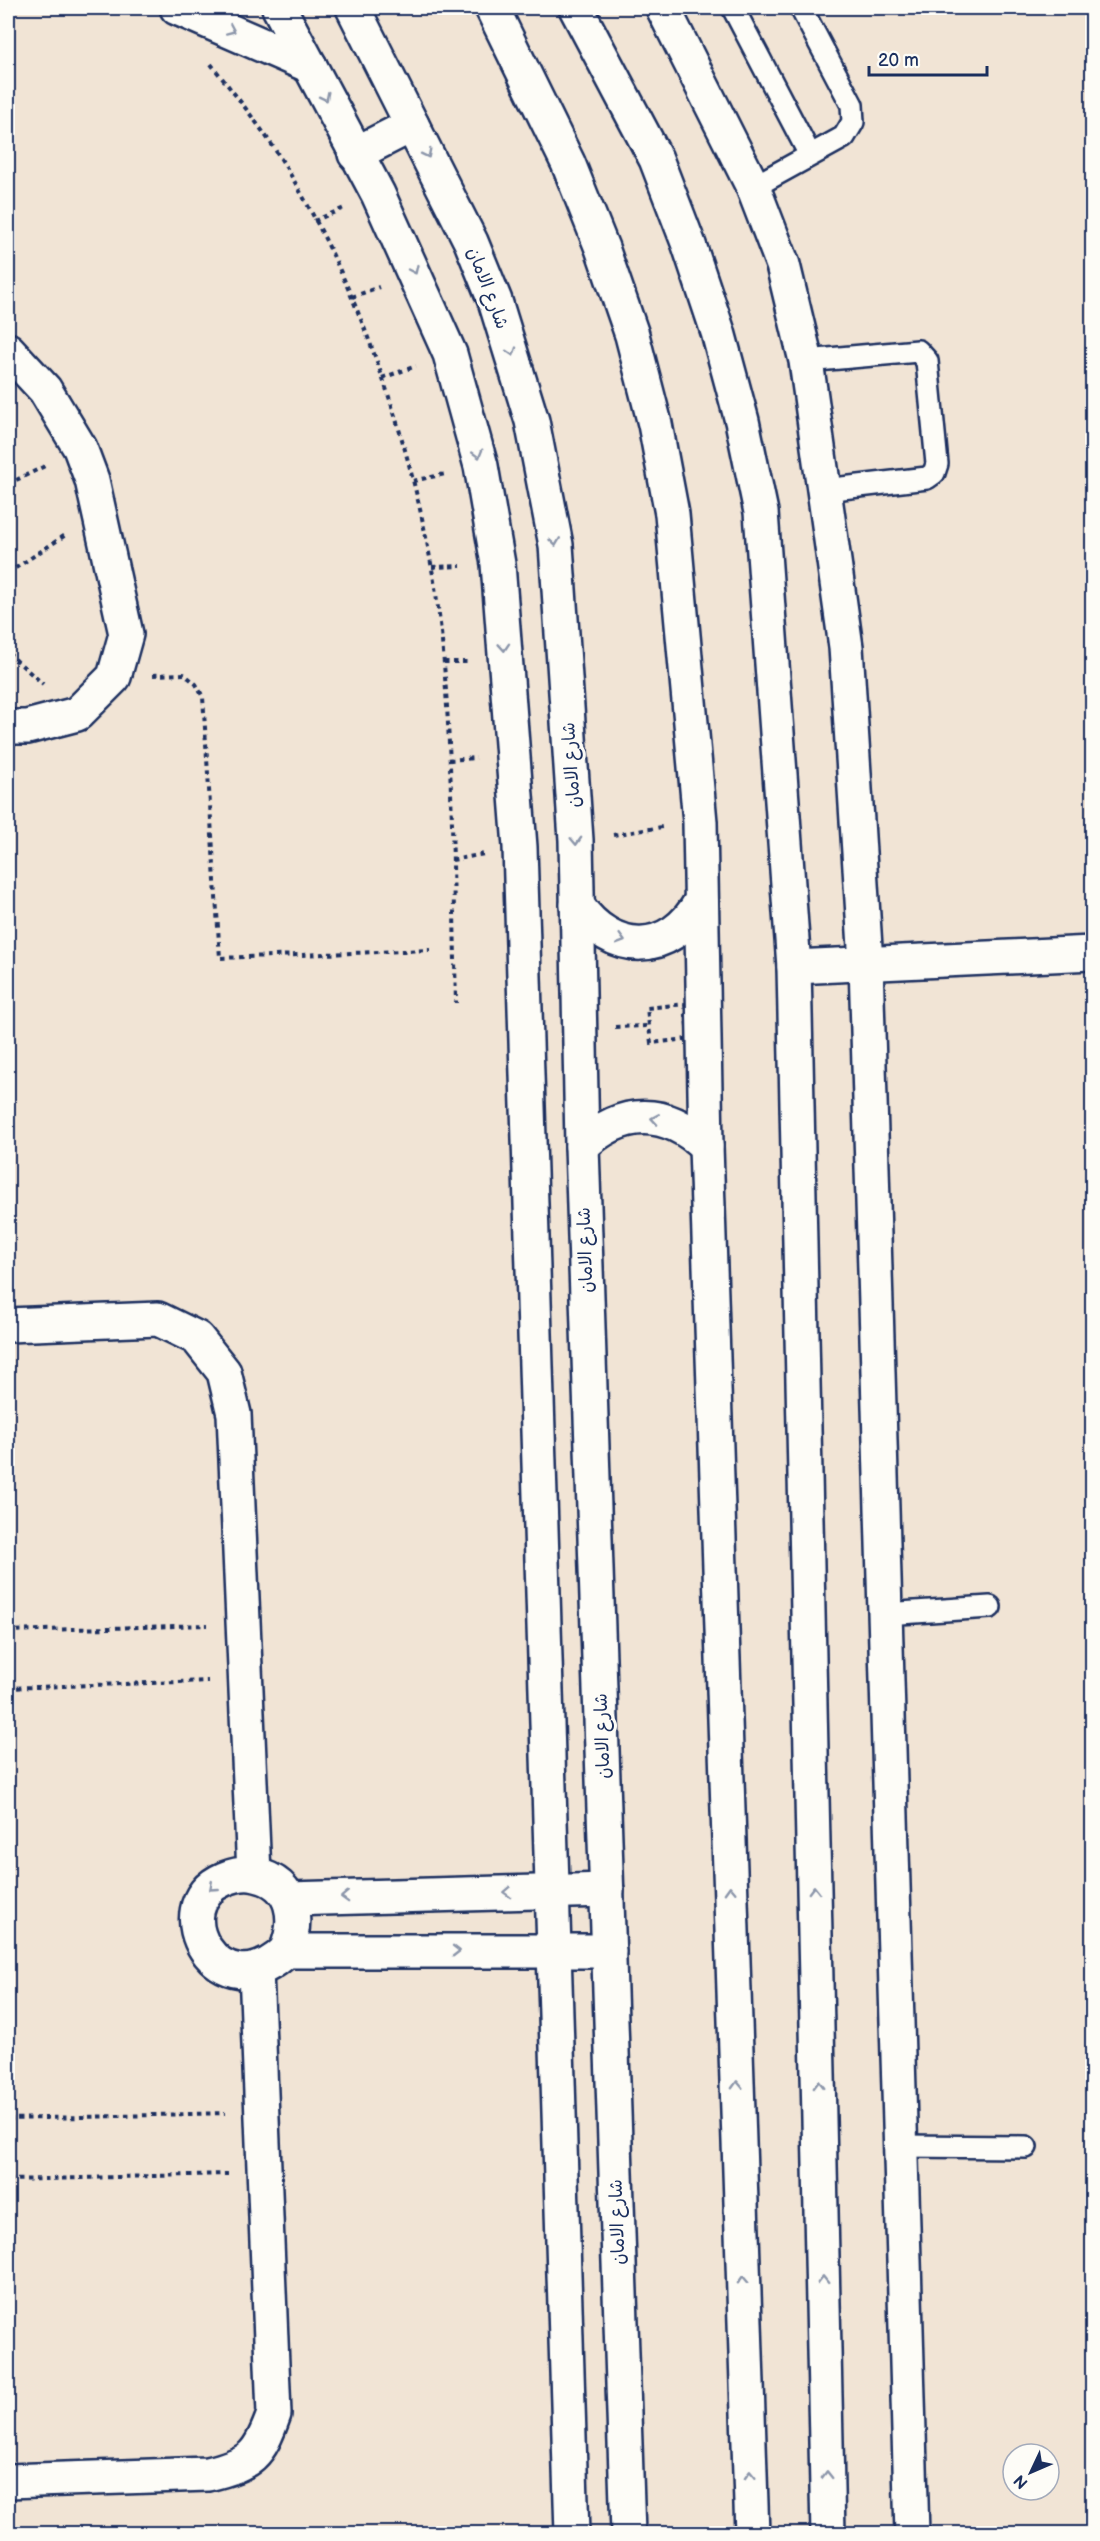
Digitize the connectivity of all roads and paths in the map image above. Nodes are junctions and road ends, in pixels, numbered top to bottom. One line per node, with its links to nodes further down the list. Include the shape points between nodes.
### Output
1 (177, 8): 10 (street, one-way to 10)
2 (279, 8): 10 (street)
3 (353, 8): 11 (street, شارع الامان)
4 (492, 8): 24 (street, via 568,163 602,248 632,335 655,424 672,514 700,822)
5 (576, 8): 29 (street, via 656,159 714,321 742,422 761,512)
6 (663, 8): 14 (street)
7 (733, 8): 13 (lane)
8 (801, 8): 13 (lane, via 852,105 853,122 844,136)
9 (208, 62): 30 (path, via 274,148 347,287 382,378 413,481 432,567 444,662)
10 (310, 66): 12 (street, one-way to 12)
11 (412, 125): 12 (street); 25 (street, شارع الامان, one-way to 25, via 471,242 495,302 526,401 545,483 556,545)
12 (355, 154): 42 (street, one-way to 42, via 378,194 450,354 481,466 498,564 520,847)
13 (810, 155): 14 (lane)
14 (753, 187): 16 (street, via 783,265)
15 (8, 350): 17 (street, via 45,390)
16 (806, 361): 19 (street); 19 (lane, via 918,351 927,361 937,464 934,473 927,478)
17 (80, 448): 18 (path); 20 (street)
18 (8, 484)
19 (825, 490): 28 (street, via 846,647)
20 (100, 513): 21 (path); 22 (street, via 126,634)
21 (8, 573)
22 (114, 677): 23 (street, via 77,714 27,727); 26 (path, via 184,674 203,697 220,958)
23 (8, 727)
24 (701, 901): 25 (street, one-way to 24, via 602,933 638,944 655,942 683,927); 32 (street)
25 (577, 905): 31 (street, شارع الامان)
26 (430, 950)
27 (1092, 953): 28 (street)
28 (866, 963): 29 (street); 35 (street)
29 (794, 967): 58 (street, one-way to 29)
30 (456, 1003)
31 (582, 1146): 32 (street, one-way to 31, via 679,1125 646,1117 610,1124); 41 (street, شارع الامان)
32 (706, 1146): 57 (street, one-way to 32)
33 (8, 1324): 36 (street, via 158,1319 197,1338 224,1372 234,1414)
34 (990, 1607): 35 (lane)
35 (885, 1614): 50 (street)
36 (243, 1624): 37 (path); 38 (street)
37 (8, 1631)
38 (246, 1680): 39 (path); 40 (street)
39 (8, 1688)
40 (254, 1874): 43 (street, via 268,1879); 47 (street, one-way to 47, via 235,1874 217,1882 204,1896 197,1914 197,1933 205,1951 219,1964 237,1971)
41 (607, 1890): 42 (street); 46 (street, شارع الامان)
42 (554, 1891): 43 (street, one-way to 43); 44 (street)
43 (289, 1899): 45 (street, via 294,1916 293,1934)
44 (556, 1950): 45 (street, one-way to 44); 46 (street); 55 (street)
45 (286, 1951): 47 (street, via 273,1964)
46 (609, 1951): 56 (street, شارع الامان)
47 (256, 1971): 48 (street)
48 (262, 2112): 49 (path); 52 (street)
49 (8, 2120)
50 (900, 2146): 51 (lane); 59 (street)
51 (1026, 2146)
52 (264, 2173): 53 (path); 54 (street, via 274,2414 263,2445 240,2466 208,2474)
53 (8, 2180)
54 (8, 2481)
55 (572, 2534)
56 (627, 2534)
57 (752, 2534)
58 (828, 2534)
59 (912, 2534)

